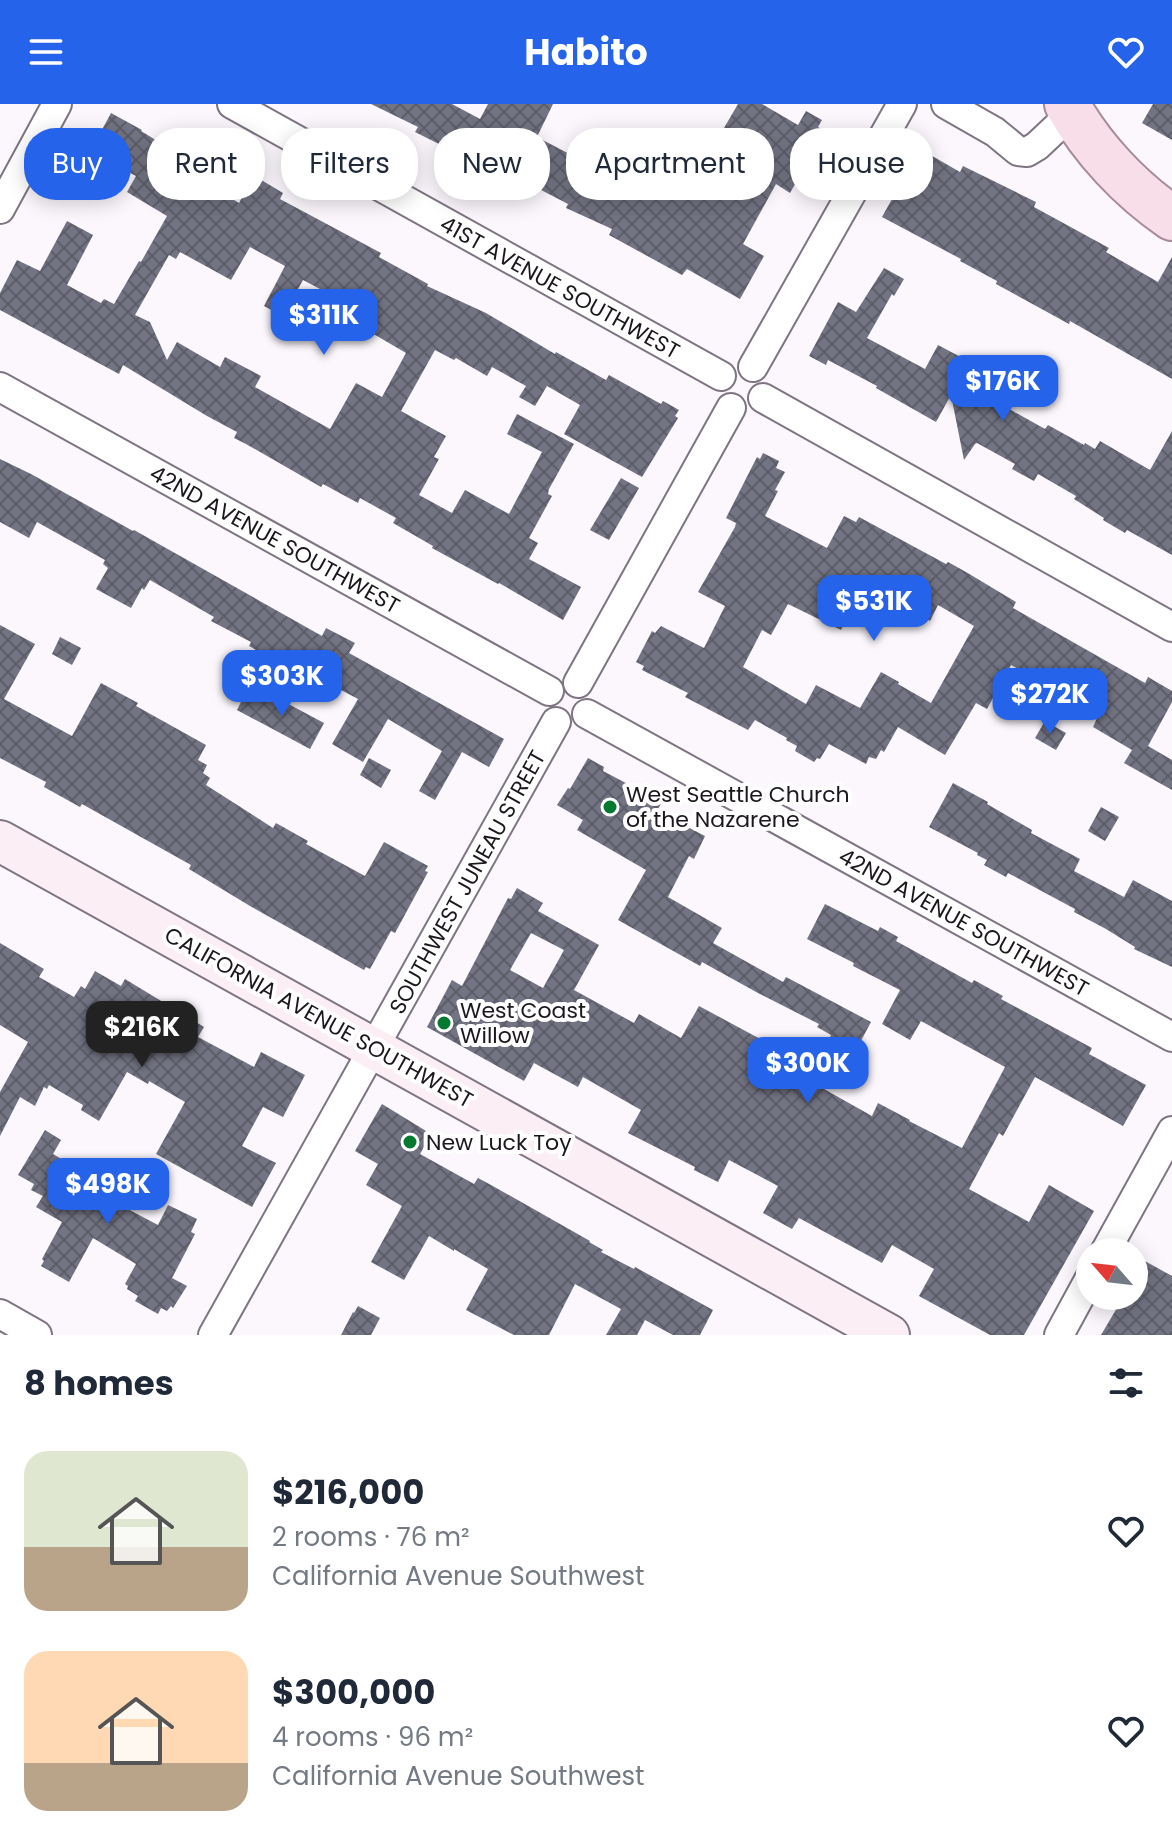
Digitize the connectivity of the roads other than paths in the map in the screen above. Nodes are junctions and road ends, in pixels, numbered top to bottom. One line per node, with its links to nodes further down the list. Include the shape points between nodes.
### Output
1 (57, 104): 6 (street)
2 (232, 104): 9 (street, 41ST AVENUE SOUTHWEST)
3 (902, 104): 8 (street)
4 (946, 104): 5 (street, via 1027,152)
5 (1070, 108): 7 (main road, via 1100,152)
6 (0, 209)
7 (1172, 218)
8 (753, 367): 9 (street, via 737,364); 11 (street, via 763,379)
9 (721, 376): 12 (street, via 720,395)
10 (0, 387): 15 (street, 42ND AVENUE SOUTHWEST)
11 (763, 398): 12 (street, via 750,409); 13 (street)
12 (731, 408): 14 (street)
13 (1172, 627)
14 (578, 683): 15 (street, via 559,682); 16 (street, via 590,697)
15 (549, 691): 17 (street, via 546,708)
16 (587, 714): 17 (street, via 573,725); 19 (street, 42ND AVENUE SOUTHWEST)
17 (556, 722): 20 (street, SOUTHWEST JUNEAU STREET)
18 (0, 841): 20 (main road, CALIFORNIA AVENUE SOUTHWEST)
19 (1172, 1037)
20 (374, 1048): 26 (street, SOUTHWEST JUNEAU STREET); 27 (main road, CALIFORNIA AVENUE SOUTHWEST)
21 (1172, 1131): 22 (street)
22 (1113, 1238)
23 (1076, 1304): 28 (street)
24 (0, 1314): 25 (street)
25 (37, 1335)
26 (213, 1335)
27 (889, 1335)
28 (1059, 1335)

